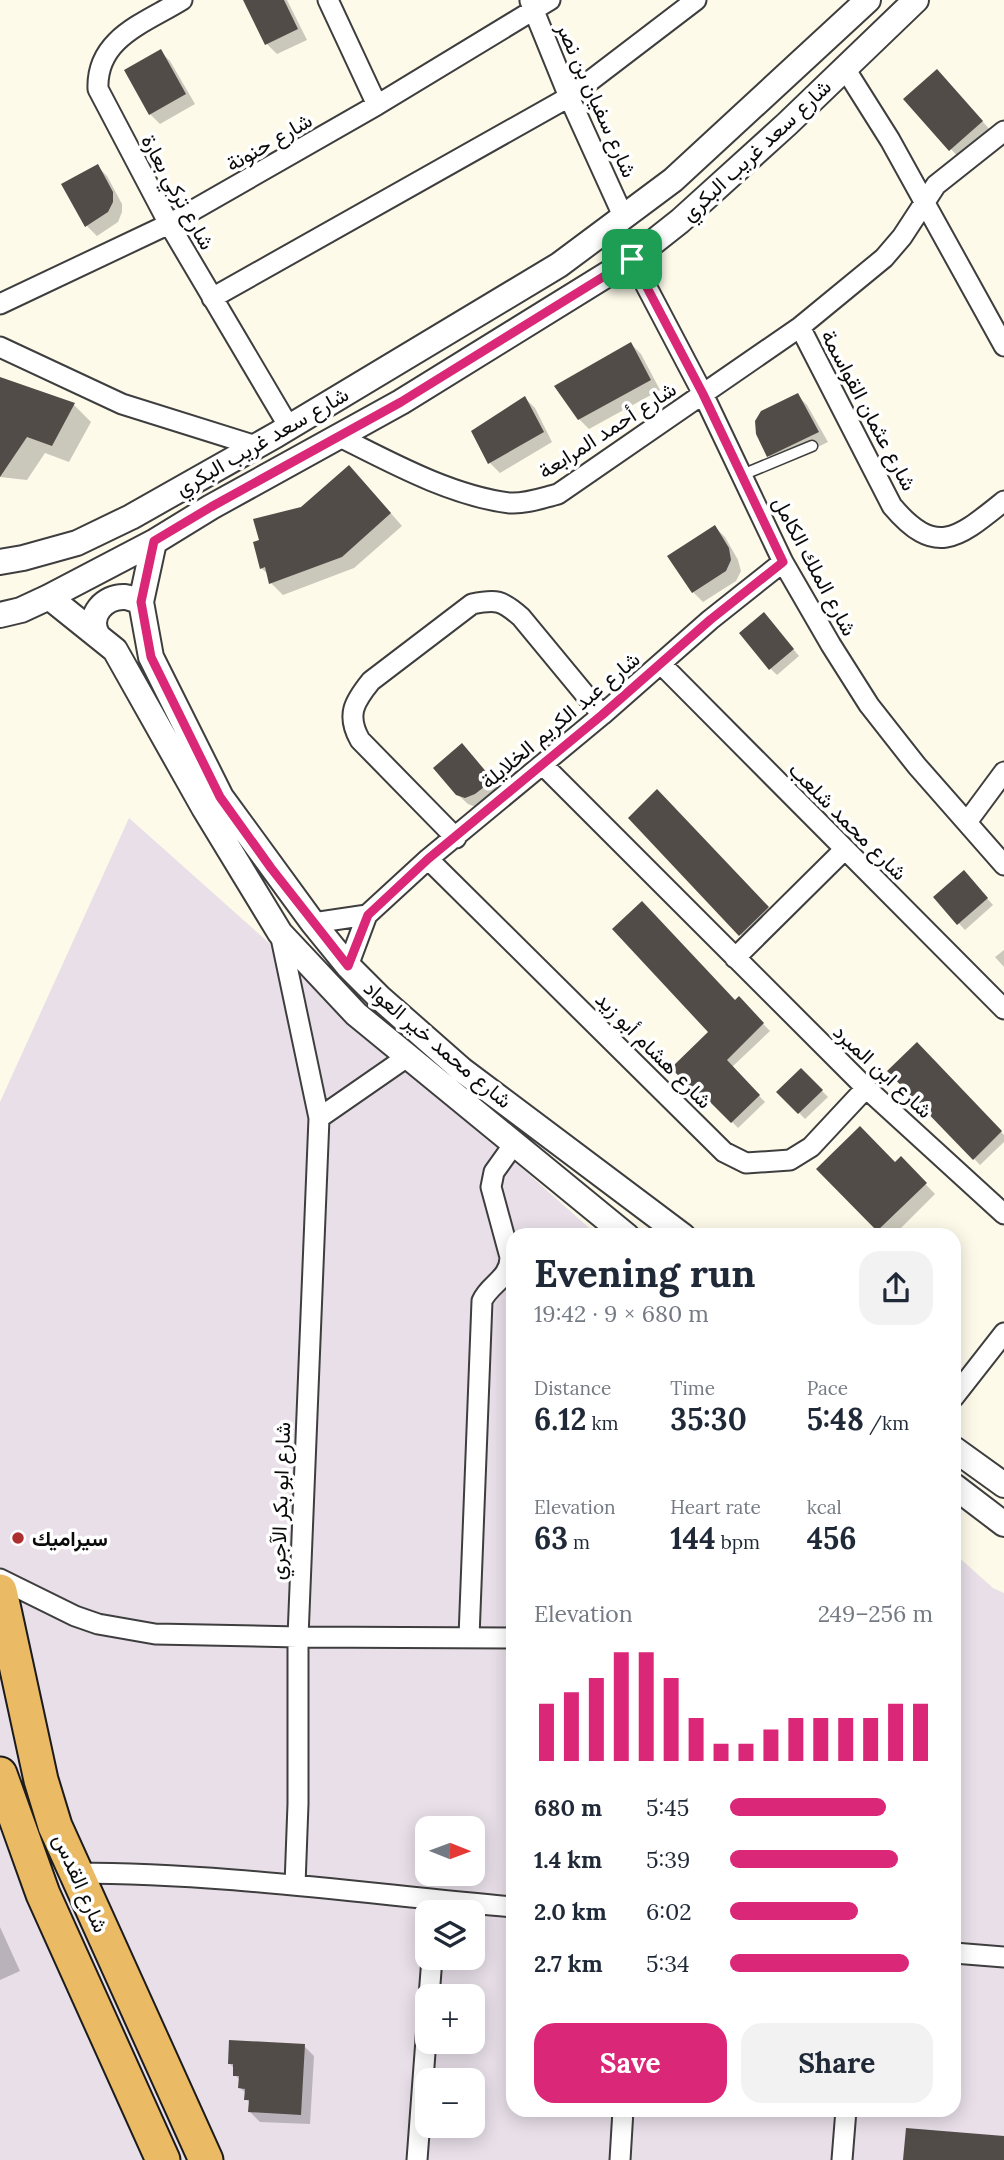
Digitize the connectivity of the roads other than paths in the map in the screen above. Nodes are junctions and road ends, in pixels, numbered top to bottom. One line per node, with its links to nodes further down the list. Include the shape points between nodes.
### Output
1 (182, 0): 14 (street, شارع تركي بعارة, via 113,43 100,64 97,81 101,98)
2 (328, 0): 10 (street)
3 (550, 0): 7 (street, شارع حنونة)
4 (696, 0): 9 (street)
5 (868, 0): 13 (street, شارع سعد غريب البكري, via 692,162)
6 (916, 0): 8 (street, شارع سعد غريب البكري)
7 (532, 6): 9 (street, شارع سفيان بن نصر); 10 (street, شارع حنونة)
8 (844, 67): 12 (street); 15 (street, شارع سعد غريب البكري, via 680,221)
9 (569, 97): 13 (street, شارع سفيان بن نصر); 16 (street)
10 (377, 105): 14 (street, شارع حنونة)
11 (1004, 131): 12 (street, شارع أحمد المرابعة, via 936,185)
12 (924, 201): 18 (street, شارع أحمد المرابعة, via 884,258); 19 (street)
13 (624, 218): 22 (street, شارع سعد غريب البكري, via 507,298)
14 (169, 224): 16 (street, شارع تركي بعارة); 17 (street, شارع حنونة)
15 (632, 259): 21 (street, شارع الملك الكامل); 23 (street, شارع سعد غريب البكري)
16 (212, 298): 22 (street, شارع تركي بعارة)
17 (0, 304)
18 (800, 327): 21 (street, شارع أحمد المرابعة); 27 (street, شارع عثمان القواسمة, via 892,506 906,522 934,538 945,538 959,534)
19 (1004, 346)
20 (0, 347): 24 (street, via 122,404)
21 (703, 394): 23 (street, شارع أحمد المرابعة, via 558,494 534,501 512,503 471,494); 26 (street, شارع الملك الكامل)
22 (289, 427): 24 (street, شارع سعد غريب البكري)
23 (338, 436): 28 (street, شارع سعد غريب البكري)
24 (256, 446): 29 (street, شارع سعد غريب البكري, via 77,543)
25 (812, 446): 26 (lane)
26 (742, 475): 30 (street, شارع الملك الكامل)
27 (1004, 501)
28 (154, 541): 31 (street, شارع سعد غريب البكري); 32 (street, شارع محمد خير العواد)
29 (0, 562)
30 (783, 562): 35 (street, شارع عبد الكريم الخلايلة); 39 (street, شارع الملك الكامل, via 869,705)
31 (48, 597): 33 (street, شارع سعد غريب البكري); 34 (street, شارع محمد خير العواد)
32 (141, 602): 34 (street, via 125,597 105,603 93,620); 45 (street, شارع محمد خير العواد, via 151,657 220,797)
33 (0, 615)
34 (97, 634): 46 (street, شارع محمد خير العواد, via 115,650)
35 (661, 664): 36 (street, شارع عبد الكريم الخلايلة); 41 (street, شارع محمد شلعب)
36 (602, 715): 37 (street, شارع عبد الكريم الخلايلة); 40 (street, via 521,617 506,603 491,600 472,604 371,681 352,715 356,733)
37 (543, 765): 40 (street, شارع عبد الكريم الخلايلة); 47 (street, شارع ابن المبرد)
38 (1004, 772): 39 (street)
39 (967, 822): 43 (street, شارع الملك الكامل)
40 (456, 838): 42 (street, شارع عبد الكريم الخلايلة)
41 (844, 850): 47 (street); 49 (street, شارع محمد شلعب)
42 (428, 859): 44 (street, شارع عبد الكريم الخلايلة); 51 (street, شارع هشام أبو زيد, via 724,1152 746,1163 790,1160 811,1147)
43 (1004, 865)
44 (368, 915): 45 (street); 48 (street, شارع عبد الكريم الخلايلة)
45 (313, 923): 48 (street, شارع محمد خير العواد)
46 (280, 933): 50 (street, شارع محمد خير العواد, via 356,1013); 52 (street, شارع ابو بكر الآجري)
47 (734, 958): 51 (street, شارع ابن المبرد)
48 (348, 966): 56 (street, شارع محمد خير العواد, via 462,1070)
49 (1004, 1009)
50 (407, 1058): 52 (street); 53 (street, شارع محمد خير العواد)
51 (866, 1088): 54 (street, شارع ابن المبرد)
52 (318, 1118): 67 (street, شارع ابو بكر الآجري)
53 (514, 1144): 55 (street, شارع محمد خير العواد); 57 (street, via 494,1172 491,1187)
54 (1004, 1214)
55 (616, 1228)
56 (672, 1228)
57 (506, 1242)
58 (506, 1272): 68 (street, via 482,1301)
59 (1004, 1333): 60 (street)
60 (961, 1388)
61 (961, 1454): 62 (street)
62 (1004, 1485)
63 (961, 1491): 64 (street)
64 (1004, 1524)
65 (0, 1579): 67 (street, via 98,1624 155,1634)
66 (0, 1591): 71 (highway, شارع القدس, via 41,1780)
67 (298, 1637): 68 (street); 72 (street, شارع ابو بكر الآجري)
68 (470, 1637): 69 (street)
69 (506, 1638)
70 (0, 1774): 81 (highway, شارع القدس, via 43,1894)
71 (75, 1873): 72 (street, via 142,1873); 82 (highway, شارع القدس)
72 (295, 1885): 73 (street)
73 (415, 1903)
74 (485, 1907): 75 (street)
75 (506, 1907)
76 (961, 1954): 77 (street)
77 (1004, 1957)
78 (425, 2054): 83 (street)
79 (623, 2117): 84 (street)
80 (845, 2117): 85 (street)
81 (163, 2160)
82 (206, 2160)
83 (417, 2160)
84 (620, 2160)
85 (842, 2160)

